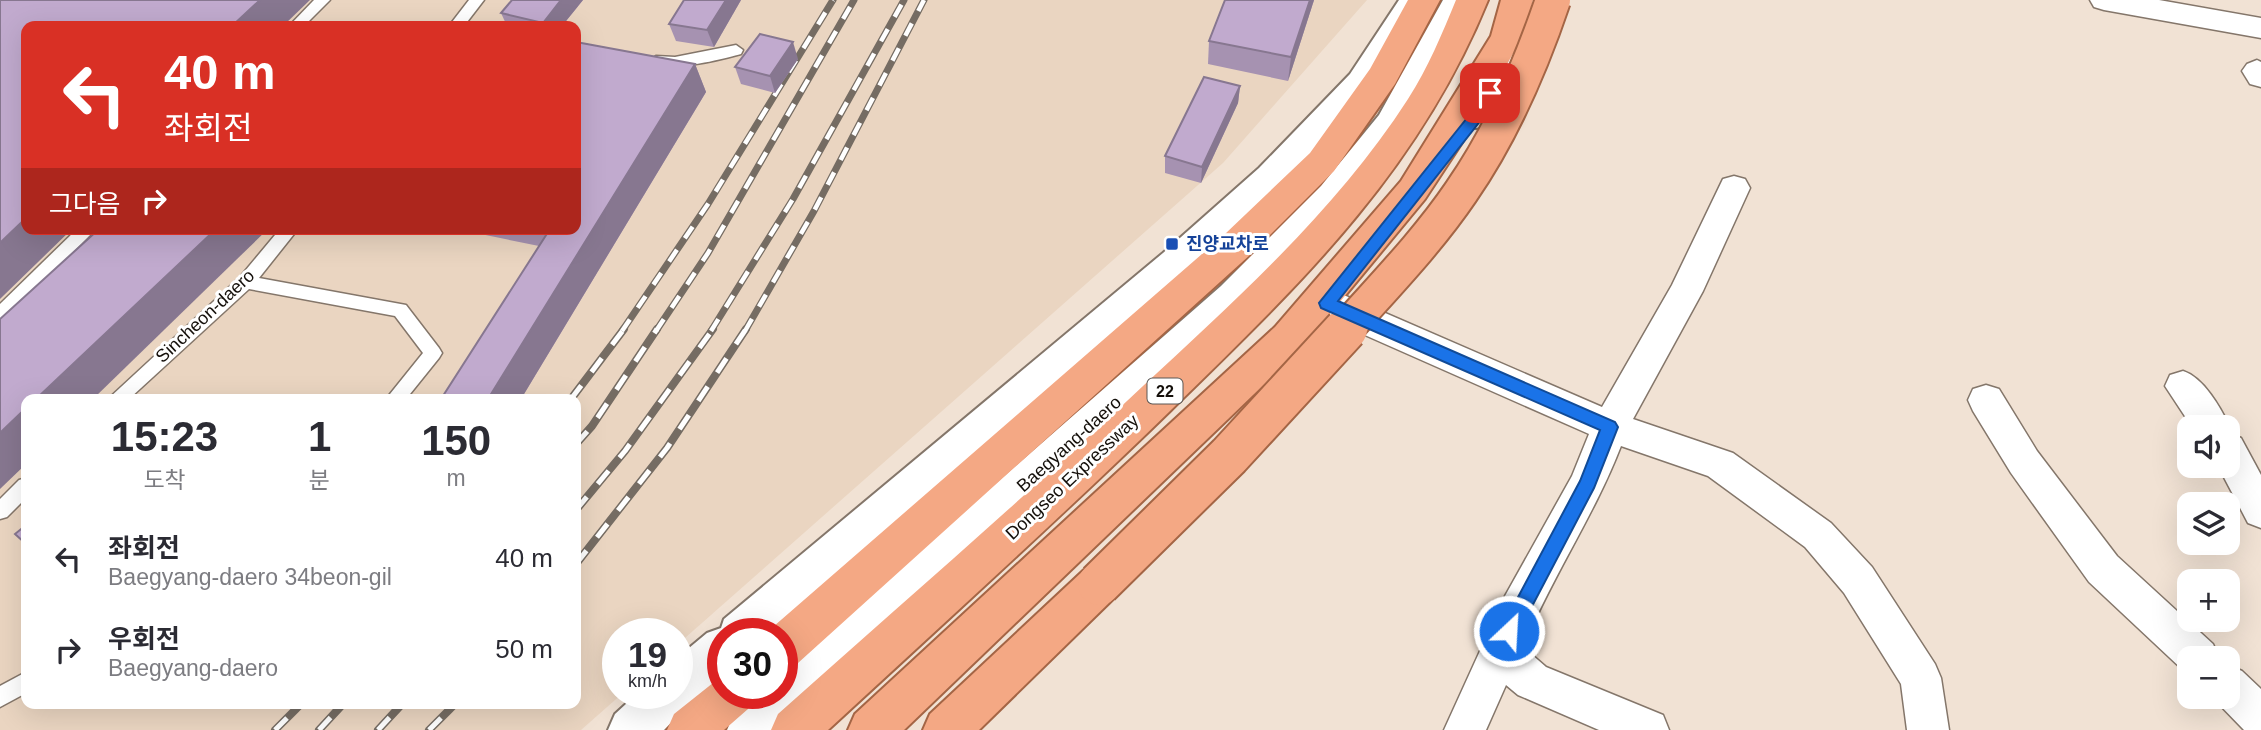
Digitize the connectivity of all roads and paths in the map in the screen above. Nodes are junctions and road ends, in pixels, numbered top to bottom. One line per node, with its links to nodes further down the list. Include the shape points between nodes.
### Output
1 (323, 0): 12 (lane)
2 (477, 0): 13 (lane)
3 (1415, 0): 33 (main road, via 1362,82 1271,177)
4 (1424, 0): 34 (highway, via 1383,76 1322,162 1238,244)
5 (1459, 0): 48 (main road, Baegyang-daero, via 1391,124 1333,196 1234,297)
6 (1472, 0): 49 (highway, Dongseo Expressway / 22, via 1426,95 1377,172 1242,316 1124,431)
7 (1517, 0): 50 (highway, 22, via 1507,36 1420,179 1288,338)
8 (1539, 0): 21 (main road, via 1480,111)
9 (1553, 0): 52 (highway, bridge, via 1517,90 1481,159 1444,215 1238,448)
10 (2104, 0): 11 (street)
11 (2193, 8): 14 (street)
12 (301, 21)
13 (460, 21)
14 (2261, 28)
15 (736, 50): 16 (lane, via 675,62)
16 (639, 60)
17 (1734, 188): 28 (street, via 1686,291)
18 (82, 235): 22 (lane)
19 (285, 235): 20 (lane, Sincheon-daero)
20 (246, 282): 24 (lane, Sincheon-daero); 25 (lane, via 400,310 433,352)
21 (1327, 303): 28 (street); 51 (main road, via 1145,476)
22 (0, 315)
23 (2183, 386): 27 (street)
24 (123, 394)
25 (399, 394)
26 (1986, 400): 35 (street, via 2103,569)
27 (2204, 415)
28 (1610, 427): 36 (street, via 1588,483 1519,609); 45 (street, via 1720,464 1818,535 1858,580 1921,678)
29 (2242, 458): 32 (street)
30 (21, 491): 31 (lane)
31 (0, 511)
32 (2261, 511)
33 (759, 618)
34 (798, 634)
35 (2186, 646)
36 (1500, 654): 53 (street); 54 (street, via 1532,681)
37 (707, 662): 38 (main road)
38 (693, 673)
39 (21, 685): 41 (lane)
40 (2240, 696): 44 (street)
41 (0, 697)
42 (654, 709): 46 (main road)
43 (714, 709): 47 (highway)
44 (2261, 715)
45 (1936, 725)
46 (631, 730)
47 (690, 730)
48 (750, 730)
49 (794, 730)
50 (871, 730)
51 (902, 730)
52 (946, 730)
53 (1465, 730)
54 (1648, 730)

